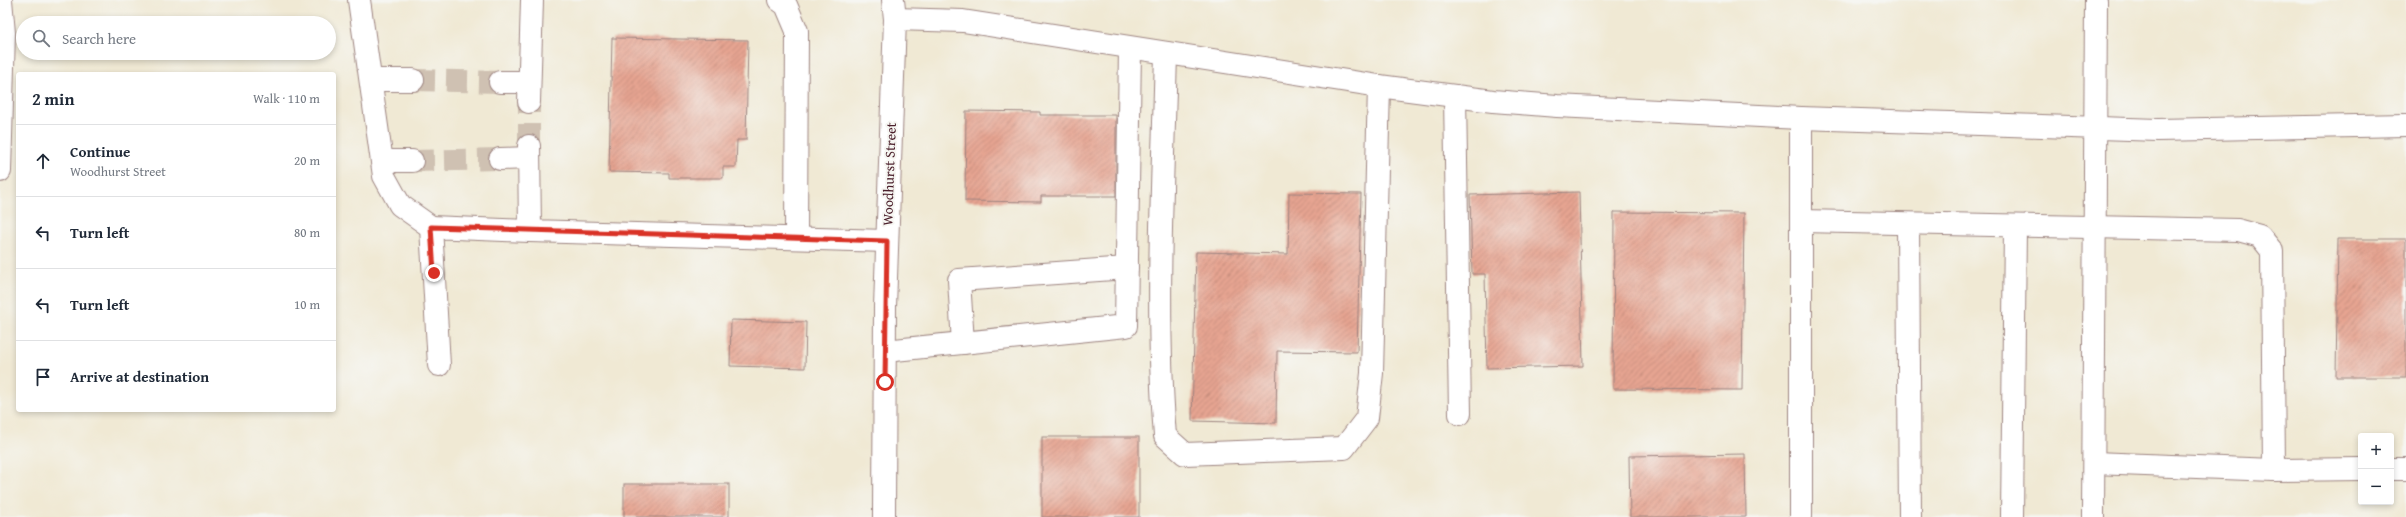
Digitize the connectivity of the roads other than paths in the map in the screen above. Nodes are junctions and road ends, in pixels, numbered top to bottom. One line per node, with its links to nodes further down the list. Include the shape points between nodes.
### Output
1 (0, 0): 20 (street, via 4,33)
2 (359, 0): 9 (street)
3 (532, 0): 11 (street, via 529,92)
4 (779, 0): 27 (street, via 786,5 797,31)
5 (2096, 0): 16 (street)
6 (894, 10): 7 (street); 28 (street, Woodhurst Street)
7 (1130, 48): 8 (street); 29 (street)
8 (1166, 53): 12 (street); 12 (street, via 1160,314 1163,407 1166,436 1185,454 1344,448 1366,418 1372,373)
9 (370, 80): 10 (street); 19 (street)
10 (413, 80)
11 (500, 82)
12 (1378, 86): 13 (street)
13 (1455, 96): 14 (street, via 1557,106); 33 (street)
14 (1802, 118): 16 (street); 21 (street)
15 (2406, 125): 16 (street, via 2158,130)
16 (2097, 128): 25 (street)
17 (500, 159): 26 (street, via 529,152)
18 (412, 161): 19 (street)
19 (382, 162): 24 (street, via 384,176 400,205)
20 (0, 171)
21 (1801, 221): 22 (street); 40 (street)
22 (1908, 224): 23 (street); 41 (street)
23 (2015, 226): 25 (street); 42 (street)
24 (431, 227): 26 (street); 32 (street)
25 (2096, 228): 34 (street); 38 (street, via 2238,230 2260,236 2272,251)
26 (530, 231): 27 (street)
27 (796, 238): 28 (street)
28 (887, 241): 31 (street, Woodhurst Street)
29 (1127, 268): 30 (street, via 1126,326); 30 (street, via 959,280)
30 (963, 343): 31 (street)
31 (885, 351): 39 (street, Woodhurst Street)
32 (439, 365)
33 (1460, 414)
34 (2094, 463): 38 (street); 43 (street)
35 (2358, 469): 38 (street)
36 (2394, 469): 37 (street)
37 (2406, 469)
38 (2274, 470)
39 (884, 517)
40 (1801, 517)
41 (1910, 517)
42 (2012, 517)
43 (2093, 517)

